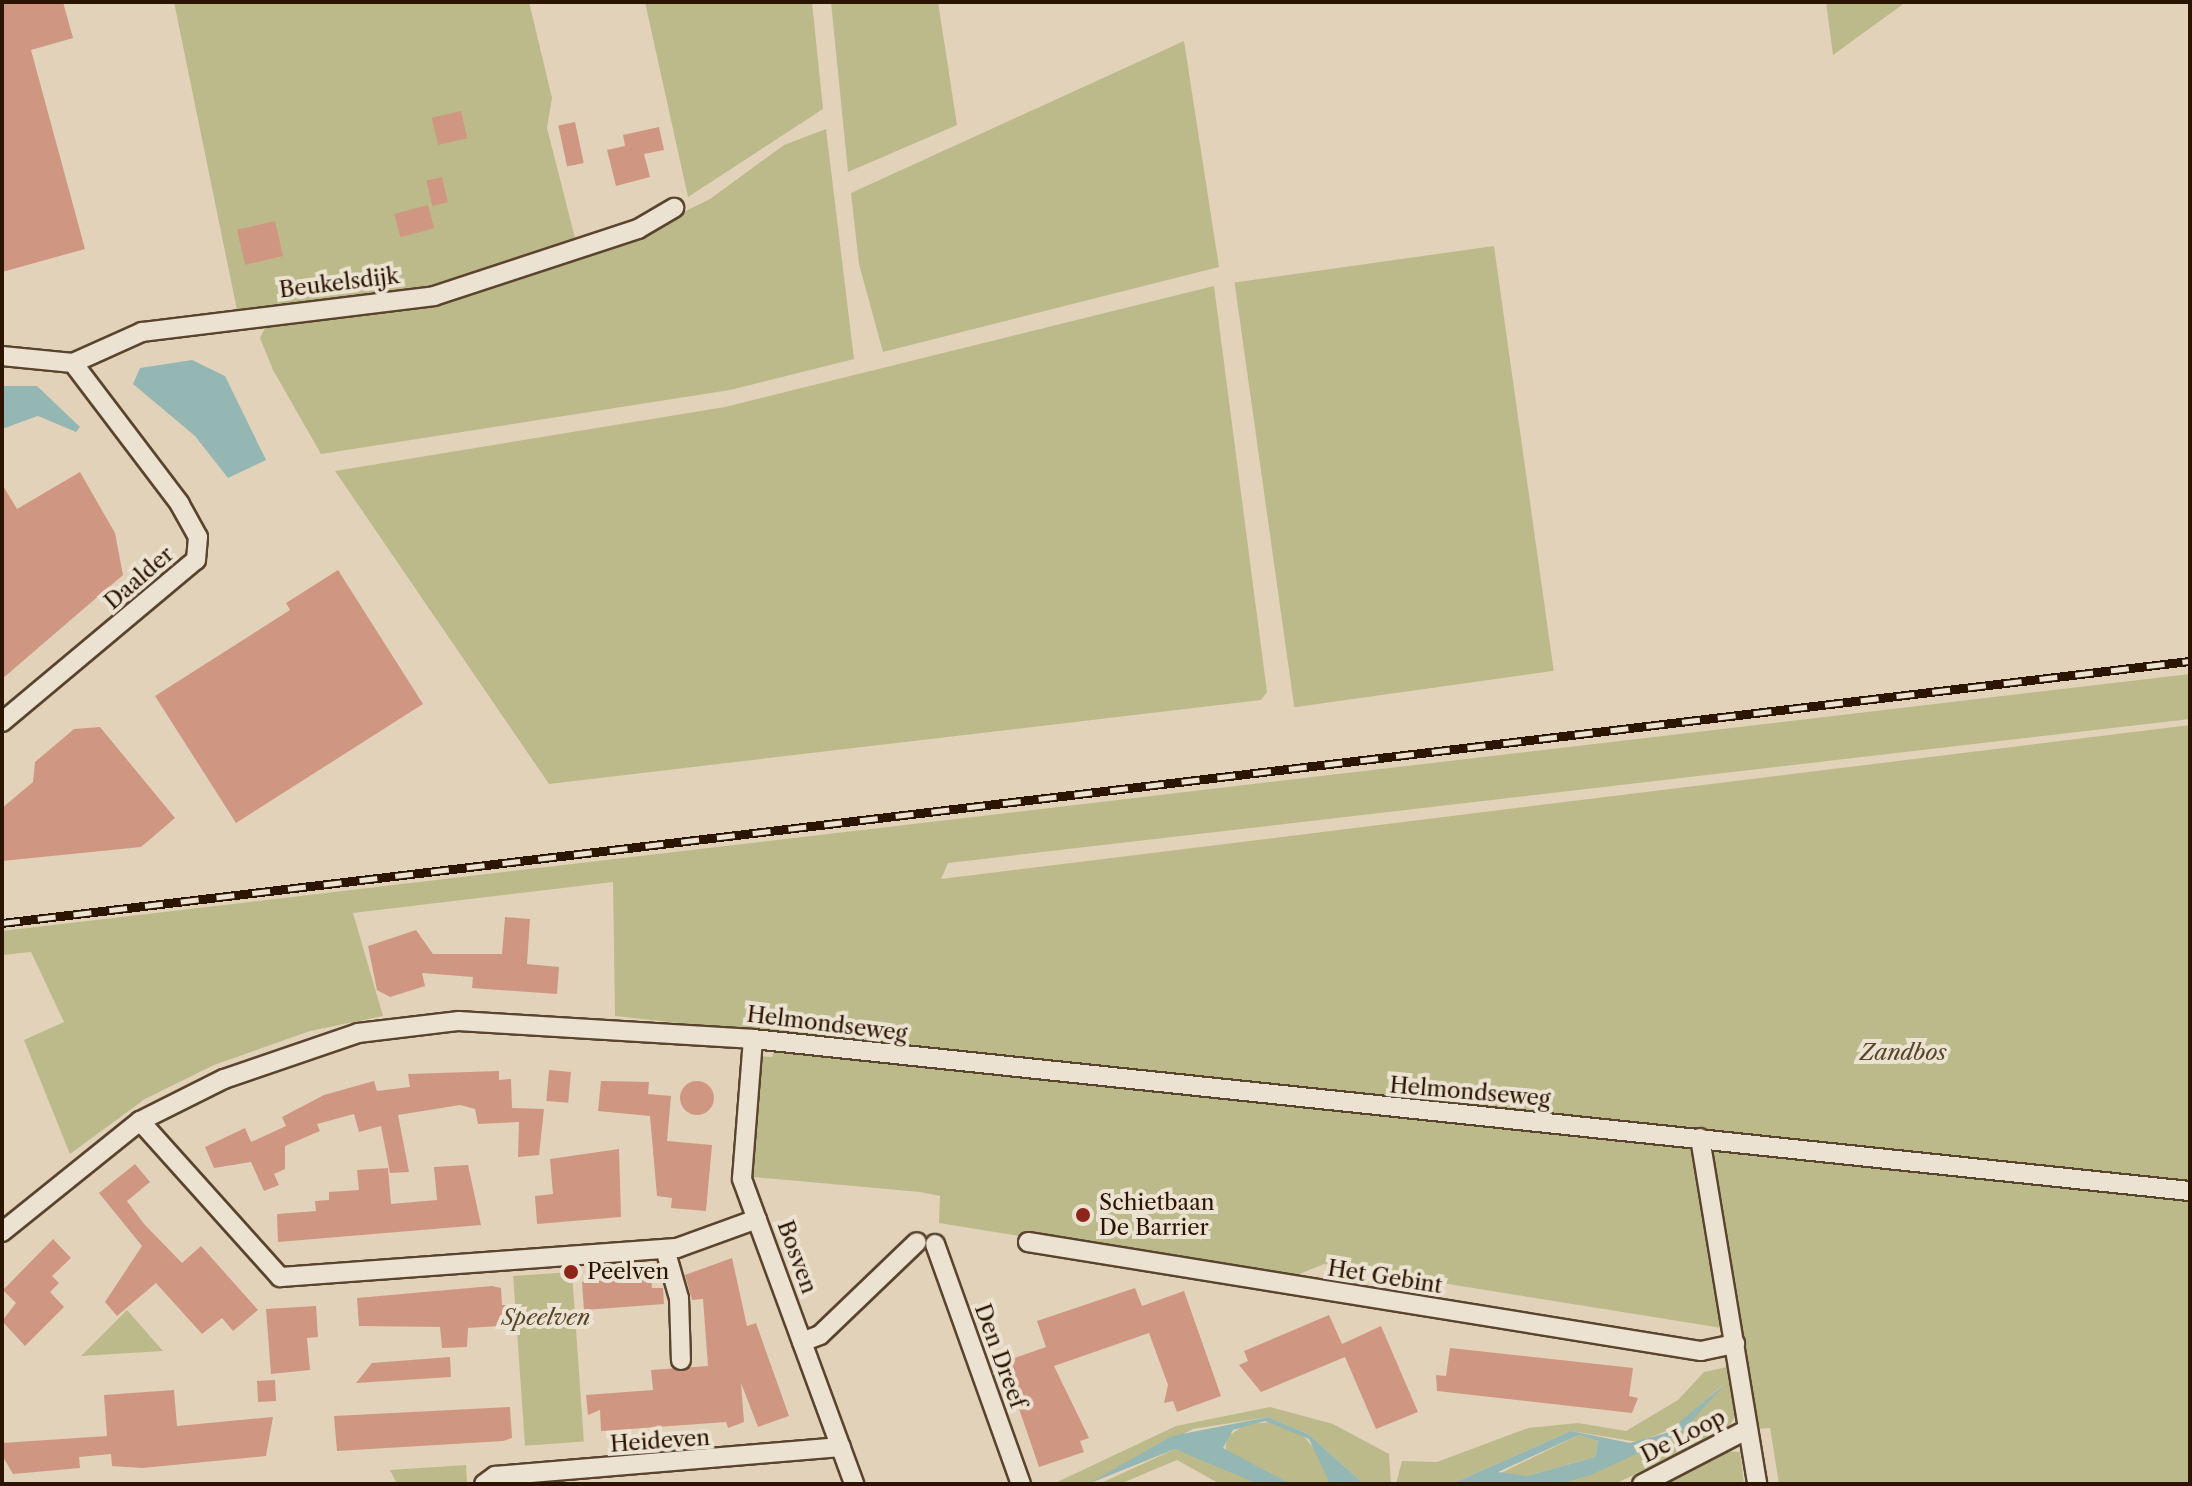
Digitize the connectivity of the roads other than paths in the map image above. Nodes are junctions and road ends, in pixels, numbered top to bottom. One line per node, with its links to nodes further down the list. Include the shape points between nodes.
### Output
1 (674, 208): 3 (street, Beukelsdijk, via 638,229 434,296 142,332)
2 (2, 356): 3 (street, Beukelsdijk)
3 (73, 363): 4 (street, Daalder, via 180,504 198,537 196,560)
4 (2, 722)
5 (753, 1039): 6 (street, Helmondseweg, via 459,1021 358,1033 224,1079); 7 (street, Helmondseweg); 9 (street, Bosven, via 742,1179)
6 (140, 1121): 10 (street, Helmondseweg); 12 (street, via 280,1277)
7 (1700, 1138): 8 (street, Helmondseweg); 14 (street)
8 (2190, 1191)
9 (757, 1219): 12 (street); 13 (street, Bosven)
10 (2, 1232)
11 (1028, 1242): 14 (street, Het Gebint, via 1701,1351)
12 (665, 1249): 15 (street, via 679,1298)
13 (802, 1342): 17 (street, Bosven); 20 (street, Den Dreef, via 820,1335 926,1243)
14 (1735, 1344): 16 (street)
15 (681, 1360)
16 (1746, 1430): 21 (street, De Loop); 22 (street)
17 (841, 1447): 18 (street, Heideven, via 495,1476); 19 (street, Bosven)
18 (484, 1484)
19 (854, 1484)
20 (1021, 1484)
21 (1642, 1484)
22 (1757, 1484)

